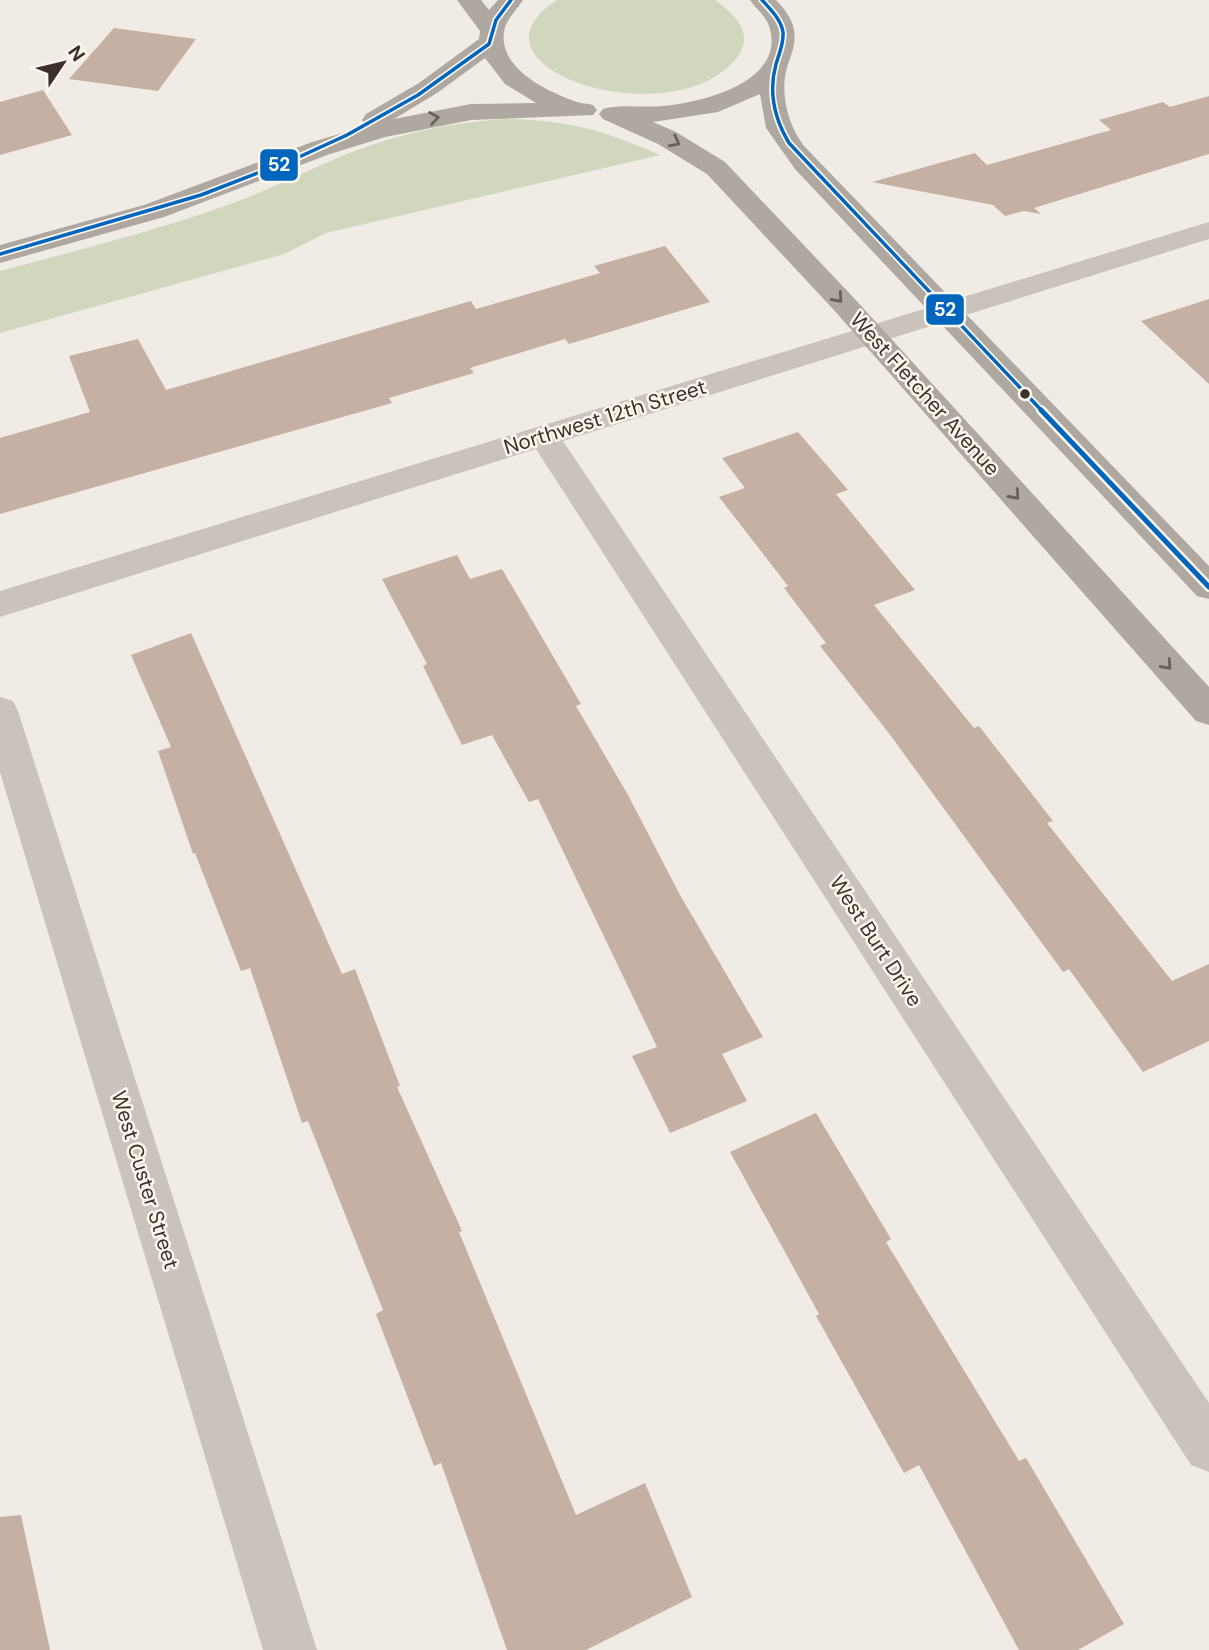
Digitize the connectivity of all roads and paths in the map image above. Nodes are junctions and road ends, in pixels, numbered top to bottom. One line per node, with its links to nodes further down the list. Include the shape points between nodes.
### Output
1 (469, 0): 4 (main road)
2 (511, 0): 4 (main road)
3 (762, 0): 5 (main road, via 779,19 783,35)
4 (490, 36): 6 (main road, via 508,74 556,102); 8 (main road, via 393,110)
5 (775, 67): 7 (main road, via 758,84 710,106 676,113); 11 (main road, via 772,100 775,119 786,139)
6 (584, 110): 7 (main road); 8 (main road, one-way to 6, via 380,130 471,112)
7 (612, 114): 12 (main road, West Fletcher Avenue, one-way to 12, via 667,138 716,168)
8 (321, 148): 10 (main road, via 154,211)
9 (1209, 230): 11 (street, Northwest 12th Street)
10 (0, 254)
11 (946, 311): 12 (street, Northwest 12th Street); 14 (main road)
12 (872, 335): 13 (street, Northwest 12th Street); 17 (main road, West Fletcher Avenue, one-way to 17)
13 (543, 436): 15 (street, Northwest 12th Street); 18 (street, West Burt Drive)
14 (1209, 587)
15 (0, 604)
16 (0, 711): 19 (street, West Custer Street)
17 (1209, 711)
18 (1209, 1447)
19 (290, 1650)

